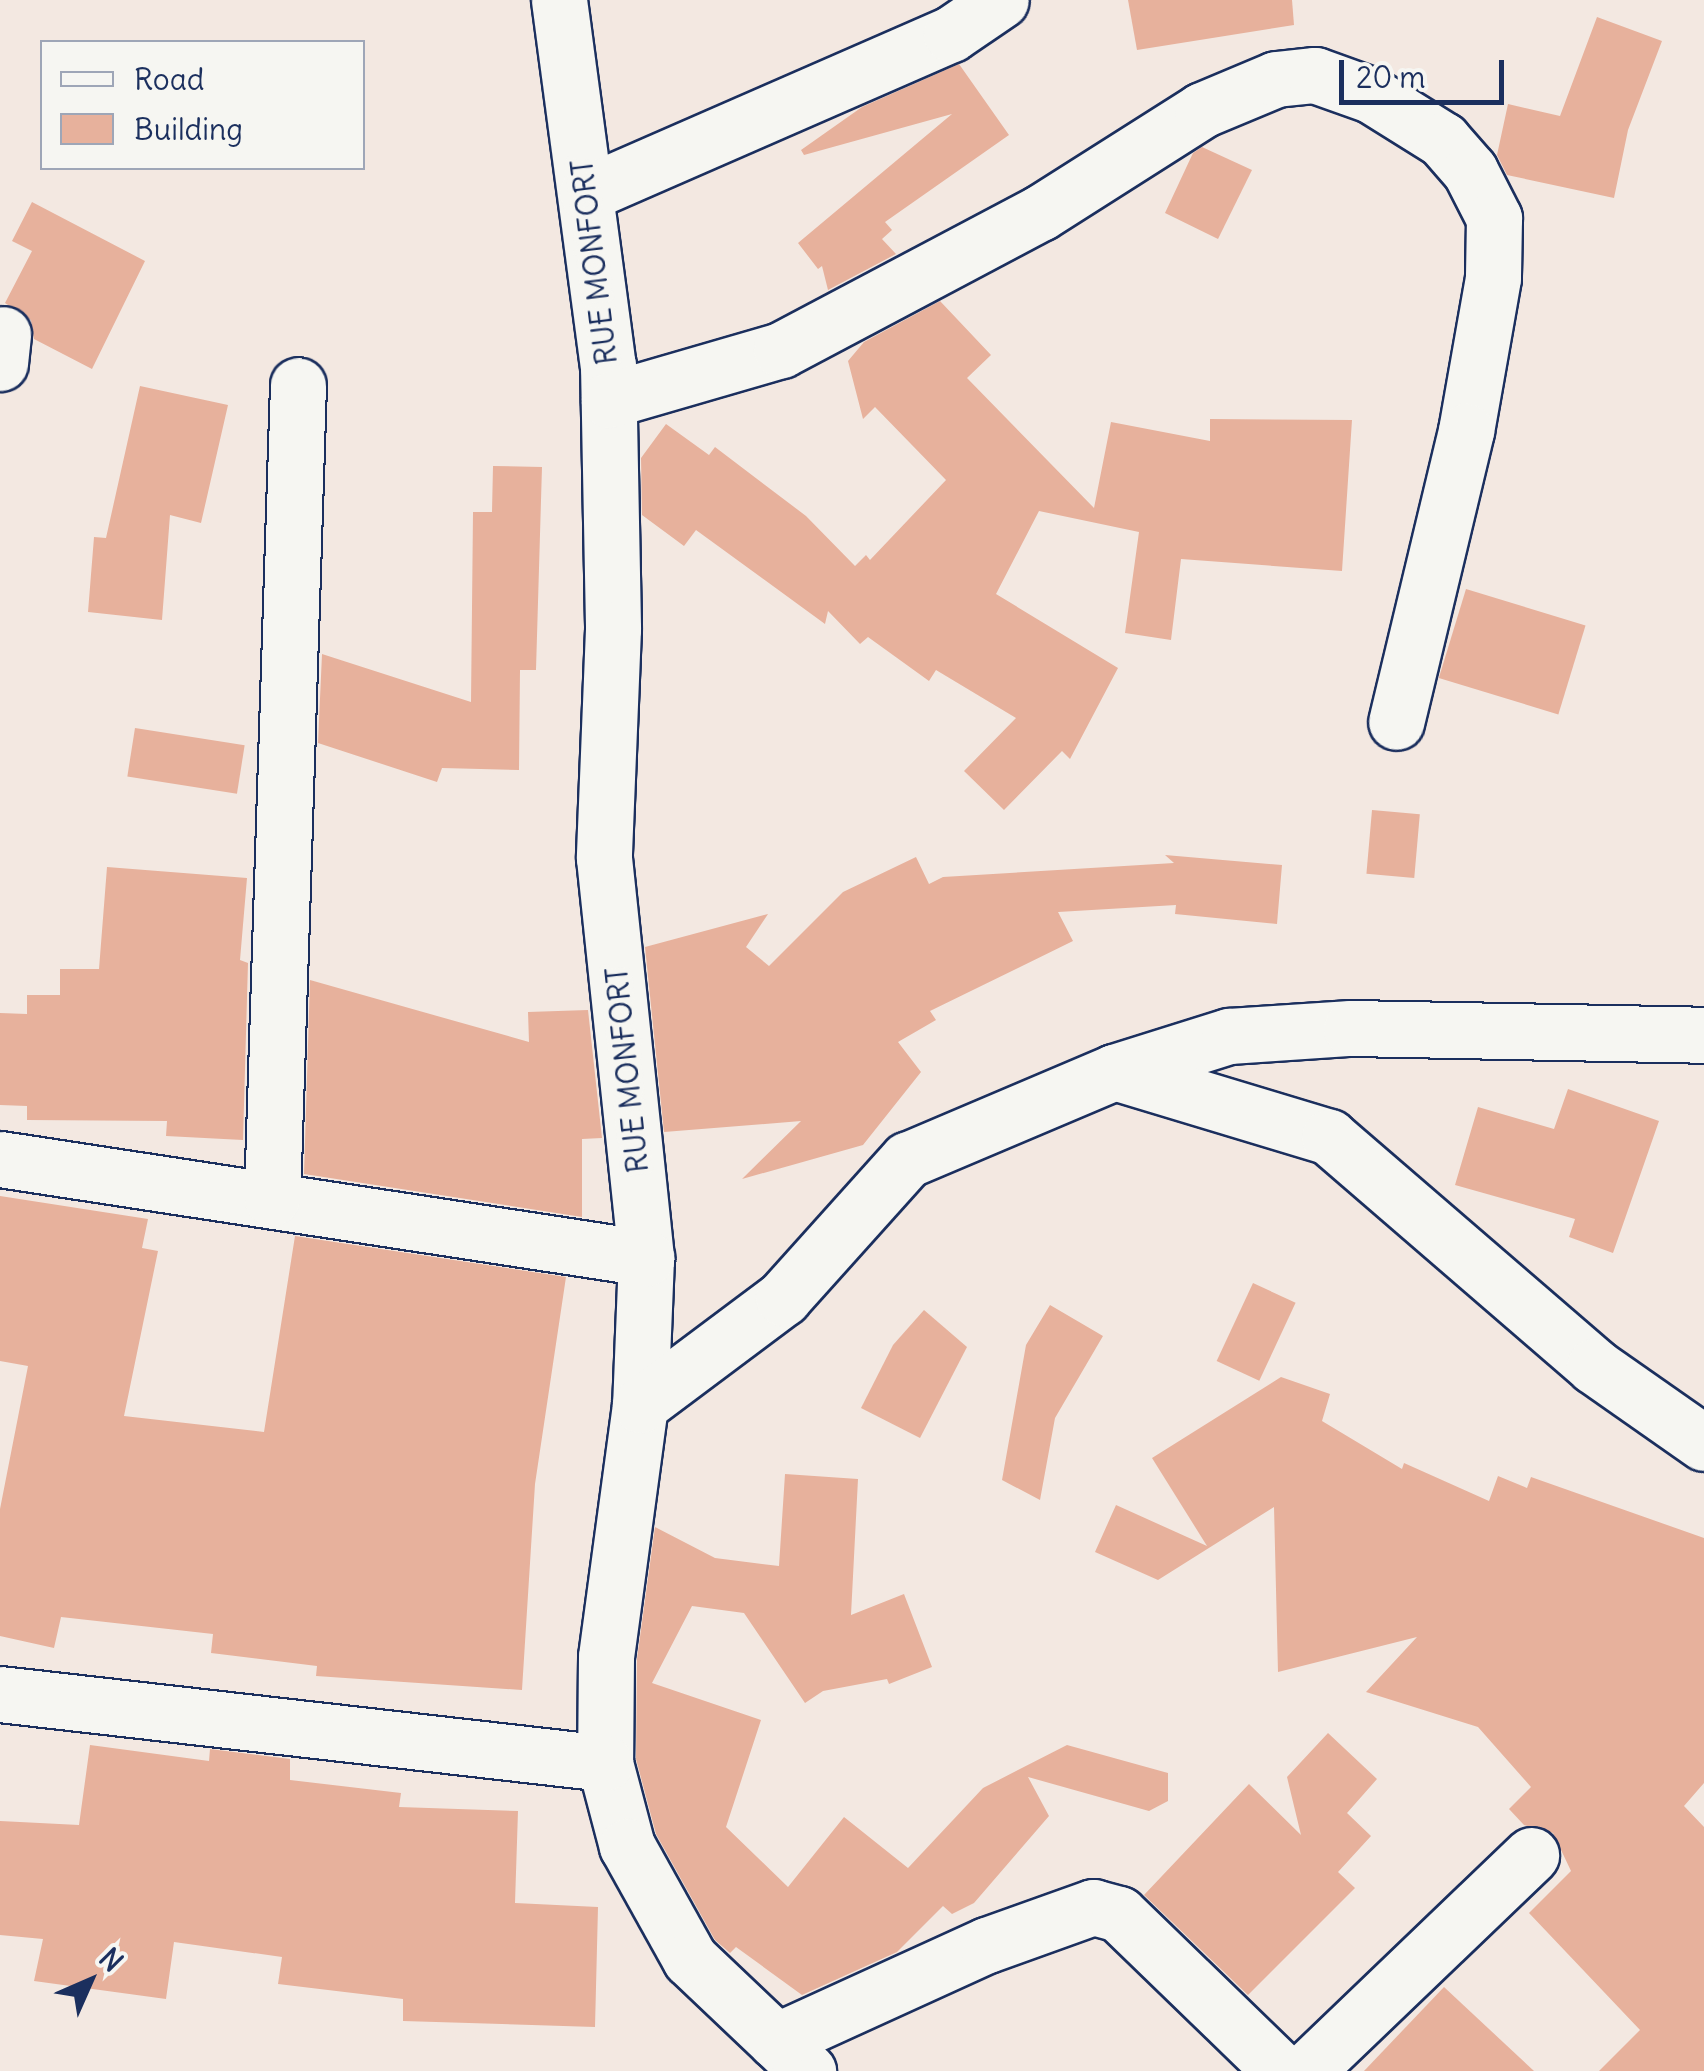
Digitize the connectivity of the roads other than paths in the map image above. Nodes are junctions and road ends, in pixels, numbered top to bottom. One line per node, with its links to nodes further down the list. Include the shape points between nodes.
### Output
1 (559, 0): 3 (street, RUE MONFORT)
2 (1002, 0): 3 (street, via 950,34)
3 (587, 193): 5 (street, RUE MONFORT)
4 (298, 384): 10 (street)
5 (609, 400): 6 (street, via 780,350 1040,213 1202,110 1276,79 1316,75 1370,95 1443,140 1470,171 1494,218 1493,278 1466,431); 11 (street, RUE MONFORT, via 614,629 604,858)
6 (1396, 722)
7 (1704, 1036): 8 (street, via 1352,1028 1228,1036)
8 (1114, 1072): 12 (street, via 907,1160 783,1298); 13 (street, via 1330,1137 1594,1366)
9 (0, 1159): 10 (street)
10 (272, 1198): 11 (street)
11 (646, 1258): 12 (street, RUE MONFORT)
12 (640, 1405): 15 (street, RUE MONFORT, via 606,1658)
13 (1704, 1444)
14 (0, 1694): 15 (street)
15 (605, 1763): 17 (street, RUE MONFORT, via 627,1846 690,1958)
16 (1531, 1855): 19 (street)
17 (792, 2056): 18 (street, via 987,1944 1093,1908 1119,1914)
18 (1281, 2071)
19 (1306, 2071)

